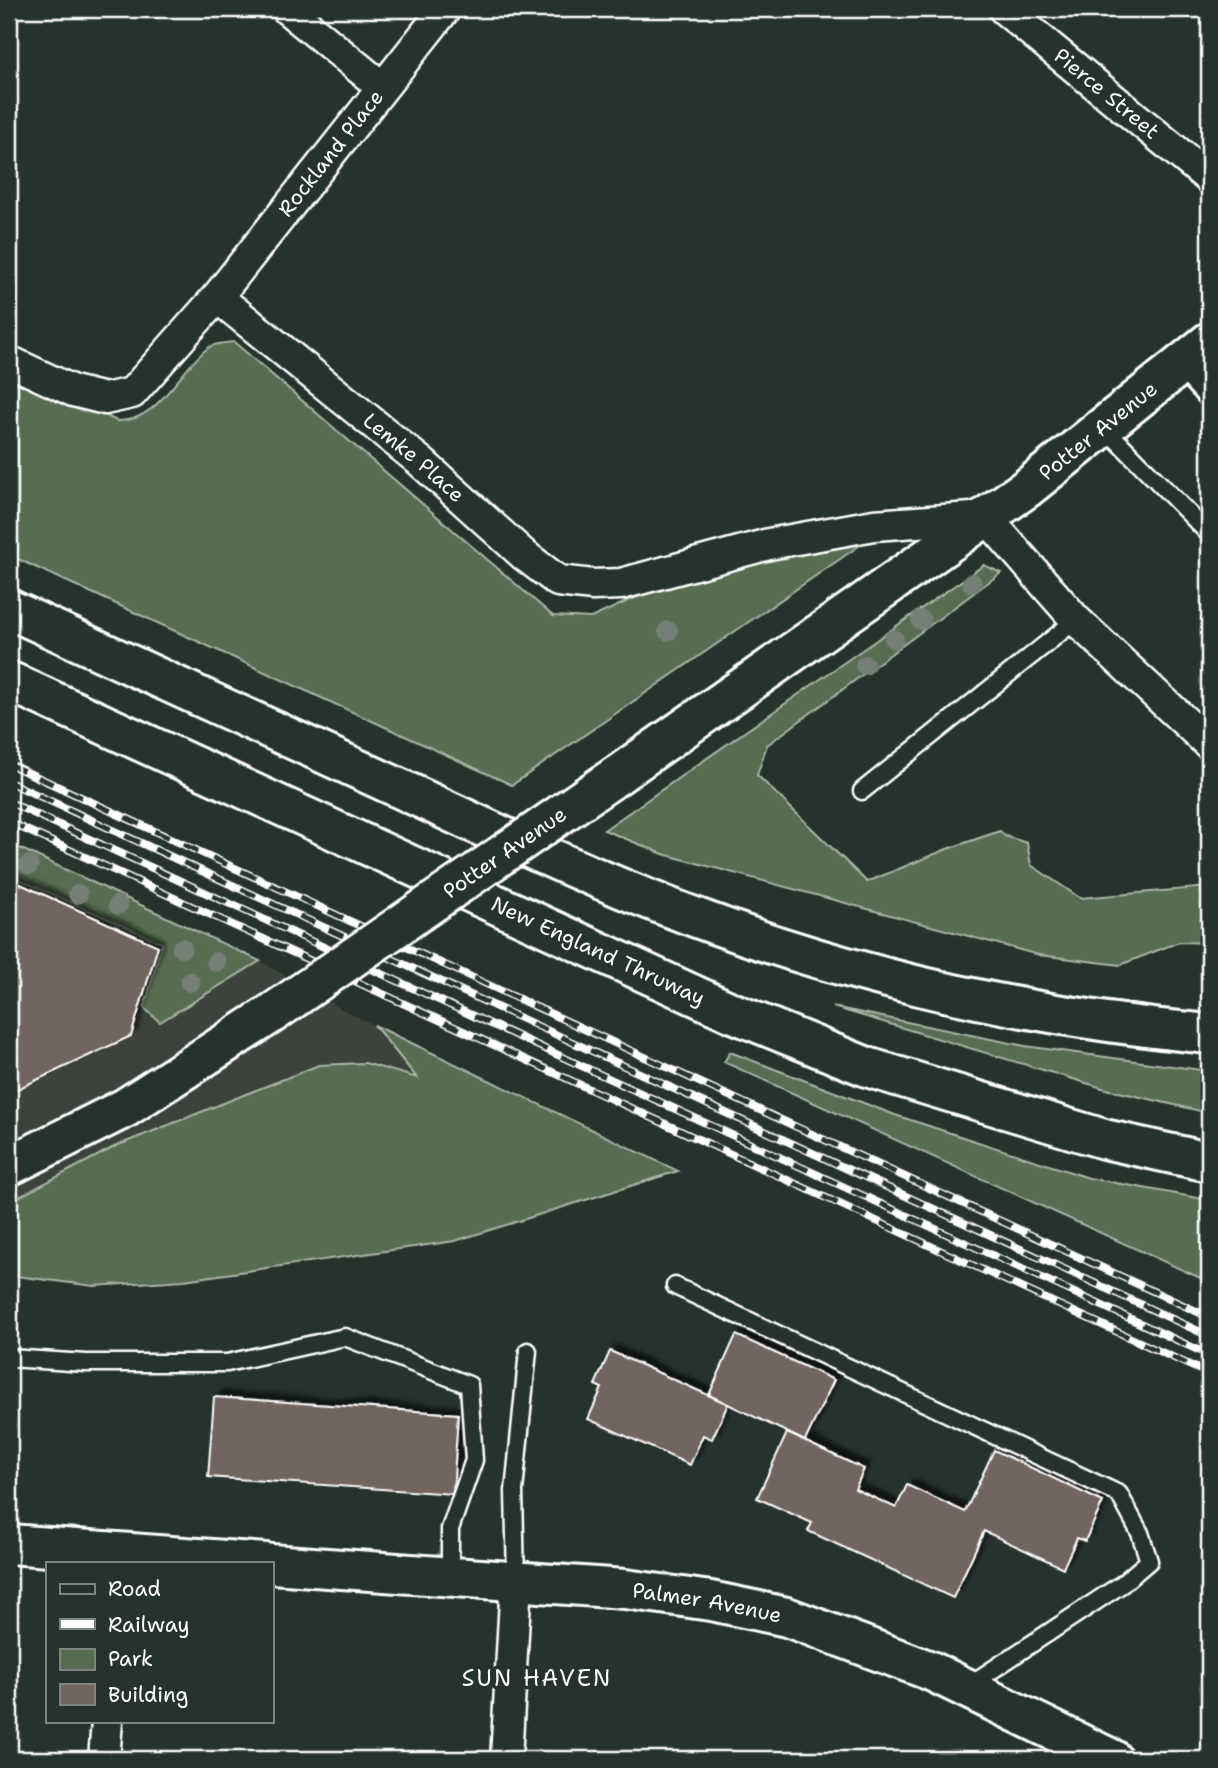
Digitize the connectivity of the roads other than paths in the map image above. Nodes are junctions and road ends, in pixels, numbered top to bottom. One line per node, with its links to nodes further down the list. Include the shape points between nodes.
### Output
1 (287, 9): 4 (street)
2 (445, 9): 4 (street, Rockland Place)
3 (1004, 9): 5 (street, Pierce Street)
4 (382, 87): 6 (street, Rockland Place)
5 (1209, 178)
6 (217, 297): 8 (street, Rockland Place, via 132,393 105,399 73,391); 12 (street, Lemke Place, via 421,462 558,581 621,583 769,544 848,530)
7 (1209, 342): 9 (main road, Potter Avenue)
8 (9, 361)
9 (1179, 367): 10 (lane); 11 (main road, Potter Avenue)
10 (1209, 400)
11 (1104, 427): 12 (main road, Potter Avenue); 13 (lane)
12 (986, 517): 15 (street); 21 (main road, Potter Avenue, bridge, via 271,1014 125,1108)
13 (1209, 534)
14 (9, 609): 19 (main road, via 591,876 708,923 923,988 1034,1011)
15 (1076, 620): 17 (street); 18 (lane)
16 (9, 681): 20 (main road, New England Thruway, via 741,1016 867,1067 1104,1139)
17 (1209, 744)
18 (862, 791)
19 (1209, 1034)
20 (1209, 1161)
21 (9, 1166)
22 (674, 1286): 31 (lane, via 1119,1493 1149,1561 1122,1584)
23 (528, 1351): 30 (lane, via 514,1491)
24 (9, 1358): 29 (lane, via 227,1363 345,1337 468,1385 474,1460 450,1529)
25 (9, 1544): 26 (main road, Palmer Avenue)
26 (120, 1558): 27 (main road, Palmer Avenue)
27 (239, 1562)
28 (273, 1563): 29 (main road, Palmer Avenue)
29 (450, 1576): 30 (main road, Palmer Avenue)
30 (516, 1581): 31 (main road, Palmer Avenue, via 625,1589 787,1617); 34 (street)
31 (966, 1688): 35 (main road, Palmer Avenue)
32 (107, 1722): 33 (street)
33 (104, 1759)
34 (506, 1759)
35 (1112, 1759)

